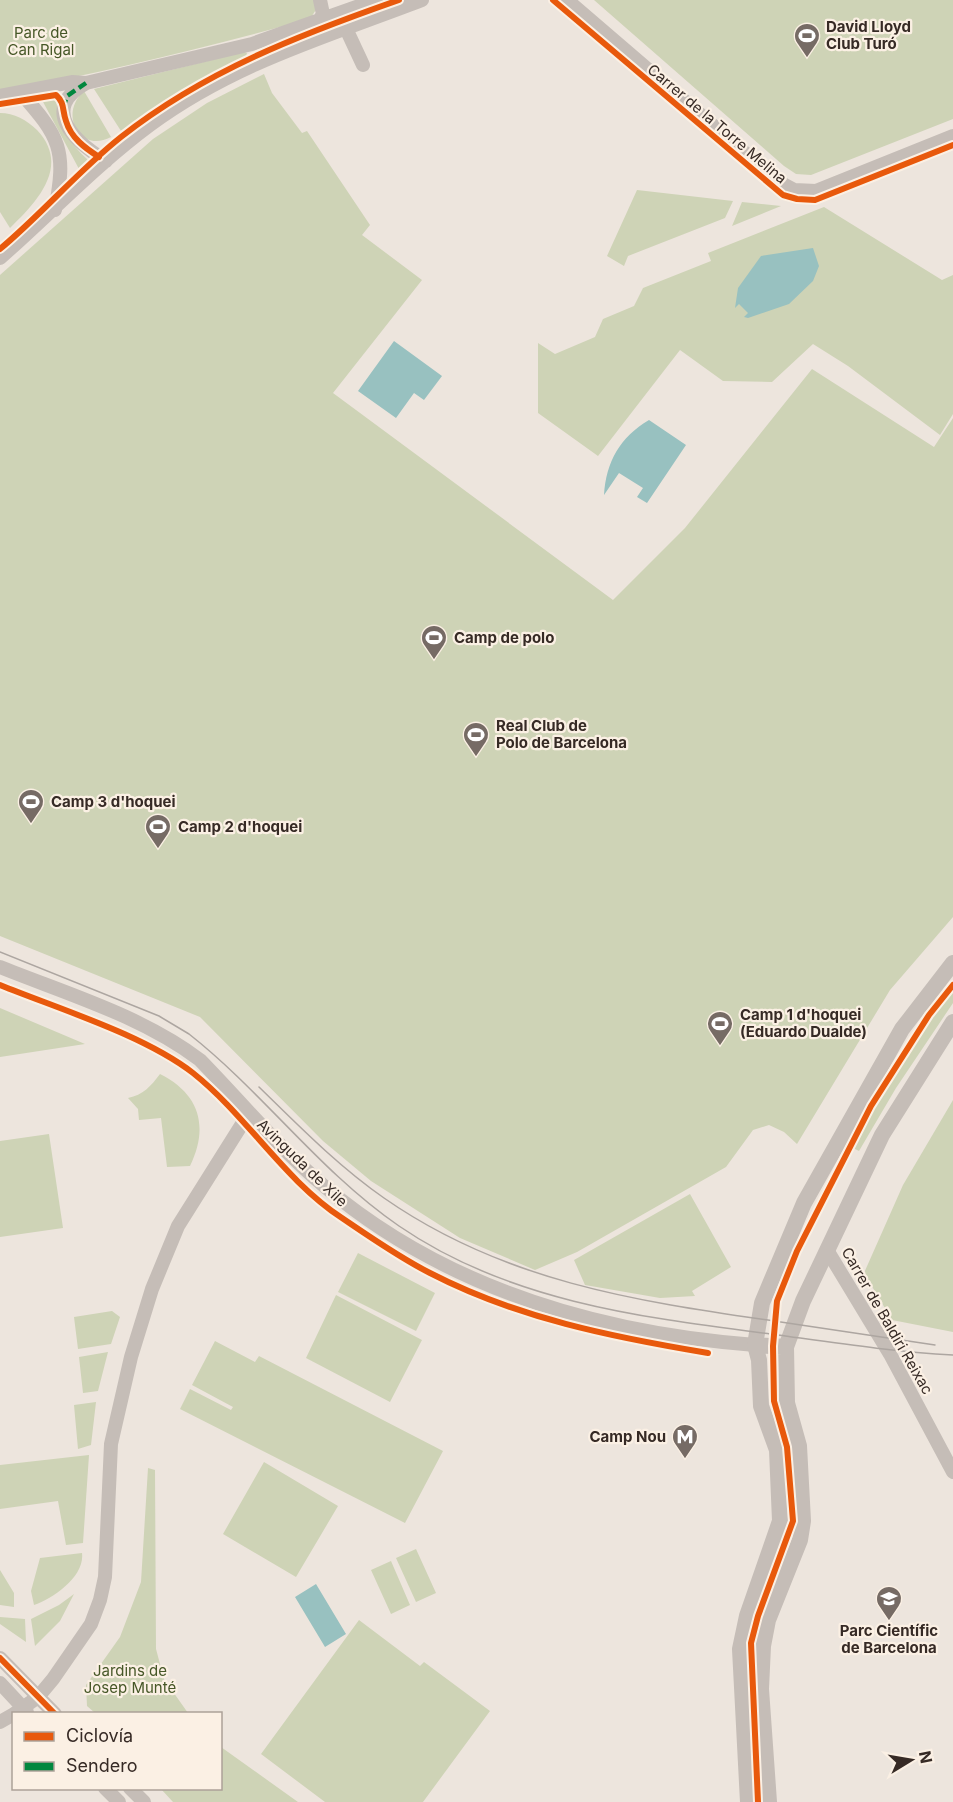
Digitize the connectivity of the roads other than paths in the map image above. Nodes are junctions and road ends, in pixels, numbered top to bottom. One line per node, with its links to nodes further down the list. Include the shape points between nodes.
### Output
1 (320, 0): 6 (street)
2 (376, 0): 5 (street, via 360,6)
3 (422, 0): 7 (street)
4 (567, 0): 12 (street, Carrer de la Torre Melina, via 779,182 794,189 816,190)
5 (338, 6): 6 (street); 7 (street)
6 (320, 19): 9 (street, via 252,44)
7 (345, 27): 8 (street); 13 (street, via 297,44 194,96)
8 (363, 65)
9 (86, 83): 10 (street); 13 (street, via 67,96 66,124 79,142)
10 (20, 92): 11 (street); 14 (street, via 46,123 60,151 61,180)
11 (0, 96)
12 (953, 136)
13 (106, 161): 14 (street)
14 (55, 210): 15 (street)
15 (0, 258)
16 (953, 963): 21 (street, via 902,1029 804,1203 762,1303)
17 (0, 967): 19 (street, Avinguda de Xile, via 168,1038 200,1060)
18 (953, 1022): 20 (street, via 882,1135)
19 (249, 1113): 21 (street, Avinguda de Xile, via 323,1185 368,1221 444,1266 573,1316 687,1339); 26 (street, via 178,1226 152,1289 111,1444 105,1577 100,1600 75,1649)
20 (826, 1250): 22 (street); 23 (street, Carrer de Baldiri Reixac, via 890,1354)
21 (755, 1345): 22 (street, Avinguda de Xile); 33 (street, via 761,1406 777,1450 781,1513 740,1649)
22 (786, 1347): 34 (street, via 787,1403 799,1446 803,1521 800,1540 768,1620 762,1646)
23 (953, 1472)
24 (0, 1658): 26 (street)
25 (0, 1683): 27 (street)
26 (38, 1696): 27 (street); 28 (street)
27 (20, 1712)
28 (54, 1712)
29 (107, 1790): 31 (street)
30 (132, 1790): 32 (street)
31 (119, 1802)
32 (144, 1802)
33 (748, 1802)
34 (769, 1802)

